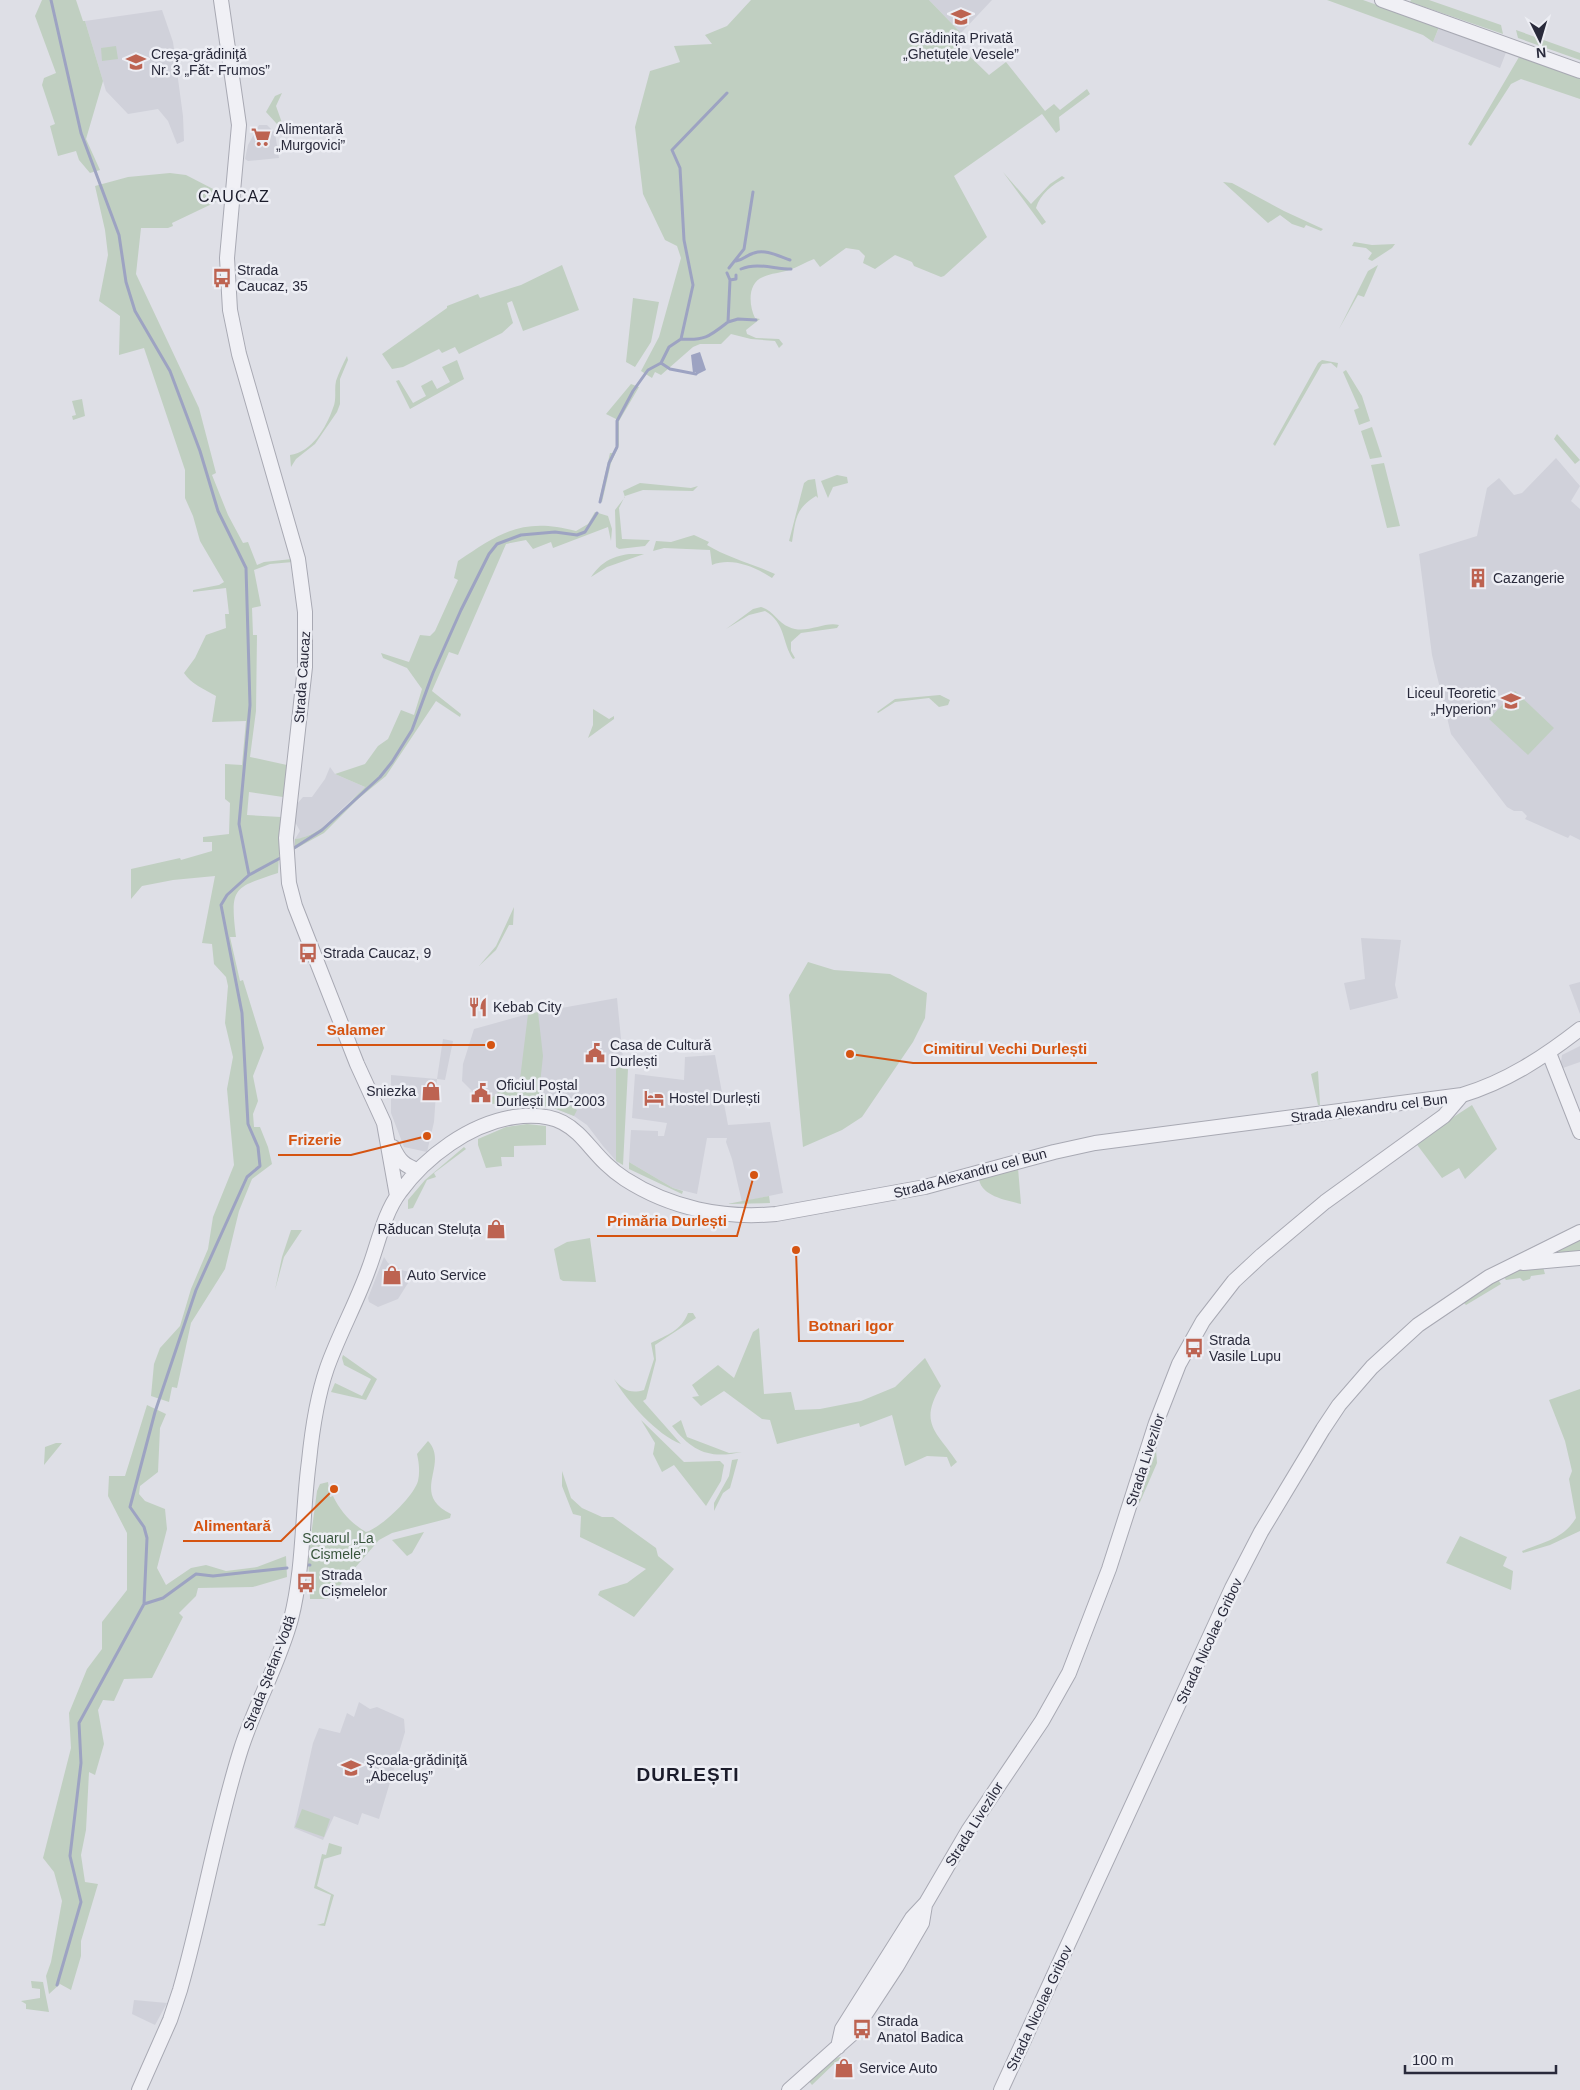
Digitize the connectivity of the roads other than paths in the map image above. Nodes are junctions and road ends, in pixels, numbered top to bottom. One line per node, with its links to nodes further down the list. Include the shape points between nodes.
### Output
1 (221, 0): 8 (street, Strada Caucaz, via 239,125 227,258 230,310 239,354 298,559 305,612 305,667 286,838 287,864 295,906)
2 (1382, 0): 3 (street)
3 (1580, 71)
4 (1580, 1030): 5 (street, Strada Alexandru cel Bun)
5 (1549, 1053): 6 (street, Strada Alexandru cel Bun, via 1492,1085); 7 (street)
6 (1462, 1095): 9 (street, Strada Alexandru cel Bun, via 1095,1143 896,1194 751,1216 692,1208 646,1190 610,1167 577,1130 545,1118 515,1117 484,1126 466,1134); 15 (street, Strada Livezilor, via 1444,1116 1325,1202 1262,1254 1234,1281 1202,1321 1179,1364 1156,1423 1106,1576 1069,1673 926,1903 912,1918 842,2028 838,2047)
7 (1580, 1132)
8 (387, 1135): 9 (street, via 398,1158 406,1166); 10 (street, Strada Caucaz)
9 (418, 1170): 10 (street, Strada Alexandru cel Bun)
10 (397, 1196): 14 (street, Strada Ștefan-Vodă, via 322,1386 309,1459 297,1584 290,1622 237,1762 180,1990)
11 (1580, 1232): 13 (street, Strada Nicolae Gribov)
12 (1580, 1258): 13 (street, Strada Nicolae Gribov)
13 (1512, 1264): 16 (street, Strada Nicolae Gribov, via 1418,1325 1354,1386 1323,1429 1261,1532 1232,1588)
14 (139, 2090)
15 (789, 2090)
16 (1001, 2090)

